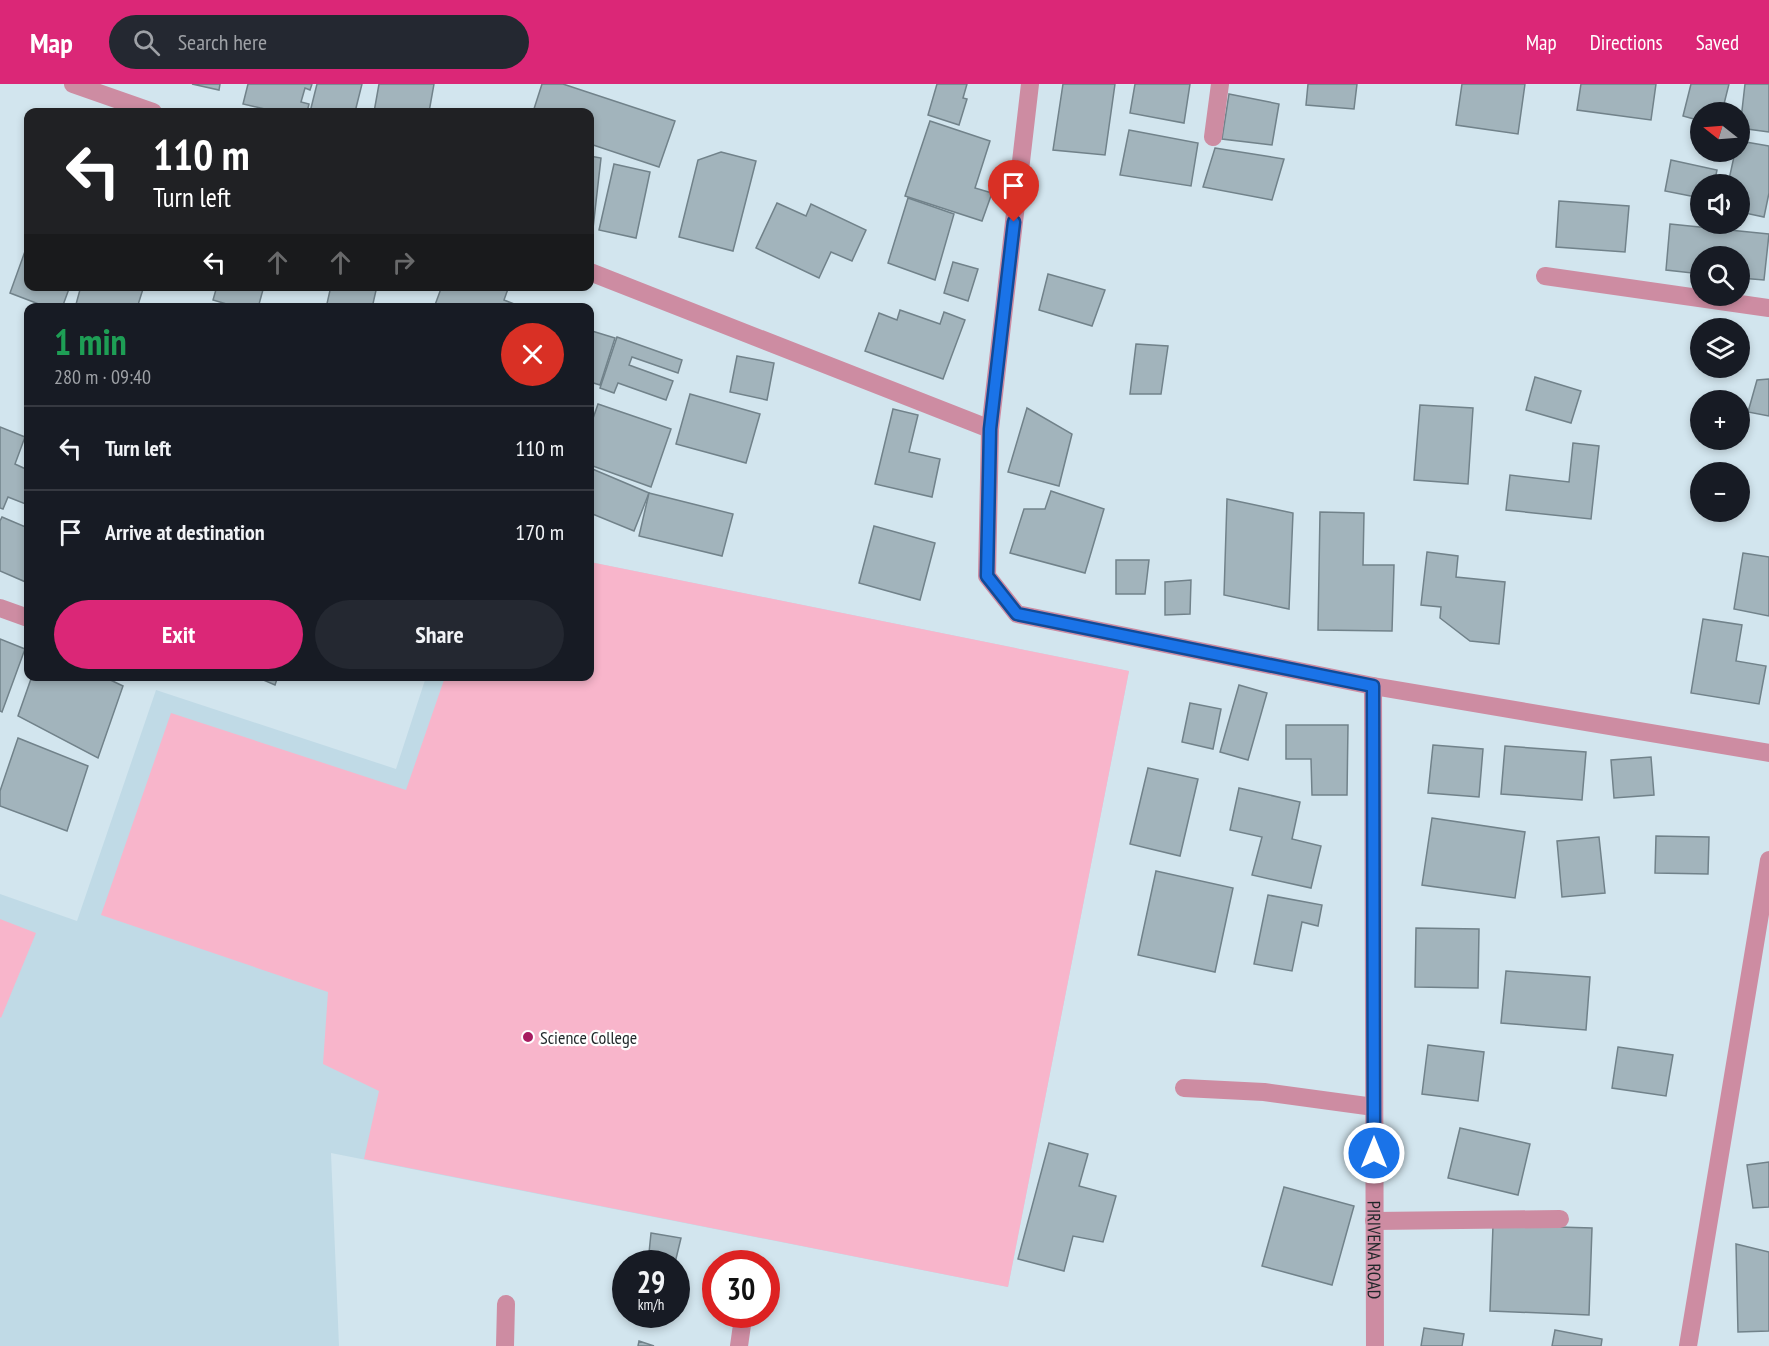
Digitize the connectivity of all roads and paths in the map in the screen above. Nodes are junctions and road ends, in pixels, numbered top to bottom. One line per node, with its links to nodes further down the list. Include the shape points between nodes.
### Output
1 (73, 84): 4 (street)
2 (1030, 84): 9 (street)
3 (1220, 84): 5 (street)
4 (142, 108)
5 (1214, 137)
6 (594, 274): 9 (street)
7 (1545, 276): 8 (street)
8 (1769, 308)
9 (990, 429): 12 (street, via 987,576 1017,614)
10 (0, 608): 11 (street)
11 (24, 617)
12 (1373, 686): 13 (street); 17 (street, PIRIVENA ROAD)
13 (1769, 753)
14 (1769, 860): 15 (street)
15 (1764, 923): 25 (street)
16 (1184, 1088): 17 (street, via 1264,1092)
17 (1374, 1107): 19 (street, PIRIVENA ROAD)
18 (1560, 1219): 19 (street)
19 (1374, 1221): 24 (street, PIRIVENA ROAD)
20 (506, 1304): 22 (street)
21 (742, 1328): 23 (street)
22 (505, 1346)
23 (739, 1346)
24 (1375, 1346)
25 (1688, 1346)

